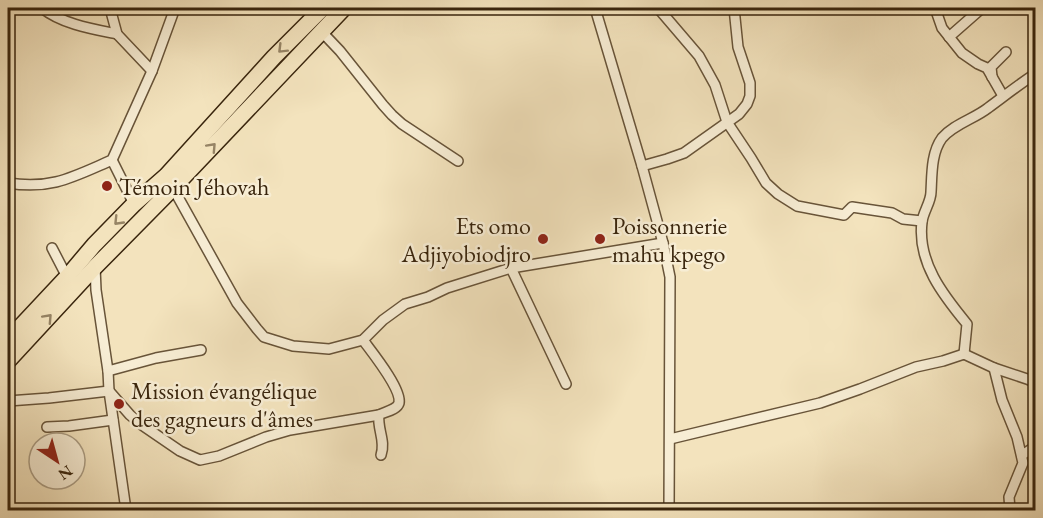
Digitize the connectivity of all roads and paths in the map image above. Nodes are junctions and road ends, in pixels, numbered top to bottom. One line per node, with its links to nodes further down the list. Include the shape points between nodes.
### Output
1 (42, 8): 12 (street, via 71,23)
2 (110, 8): 12 (street)
3 (175, 8): 15 (street)
4 (323, 8): 25 (main road, one-way to 25, via 166,176)
5 (344, 8): 11 (main road)
6 (595, 8): 22 (street)
7 (658, 8): 19 (street, via 699,56 716,85)
8 (734, 8): 19 (street, via 738,47 750,83 750,96 739,114)
9 (935, 8): 13 (street)
10 (982, 8): 13 (street)
11 (321, 31): 21 (street, via 397,120); 24 (main road, one-way to 11)
12 (117, 34): 15 (street)
13 (949, 37): 17 (street, via 962,53 987,68)
14 (1006, 52): 17 (street, via 991,66)
15 (152, 71): 20 (street)
16 (1035, 72): 18 (street)
17 (992, 77): 18 (street)
18 (1003, 96): 26 (street, via 943,138 935,154 931,195)
19 (727, 122): 22 (street, via 684,153); 26 (street, via 766,183 797,206 844,215 852,207)
20 (112, 160): 23 (street, via 47,185); 25 (street)
21 (458, 161)
22 (642, 166): 27 (street)
23 (8, 183)
24 (173, 188): 29 (main road); 34 (street, via 237,303 264,337 293,346 329,349)
25 (134, 204): 31 (main road, one-way to 31, via 94,245)
26 (922, 221): 36 (street, via 921,246 928,269 967,324)
27 (663, 243): 30 (street); 47 (street, via 670,277)
28 (52, 248): 31 (street)
29 (95, 267): 31 (main road); 32 (street)
30 (511, 268): 34 (street, via 405,304); 41 (street)
31 (74, 280): 32 (street); 33 (main road); 37 (main road, one-way to 31)
32 (96, 290): 39 (street)
33 (8, 340)
34 (363, 340): 44 (street, via 398,394 398,406)
35 (201, 350): 39 (street)
36 (964, 354): 38 (street); 47 (street, via 916,367 820,403)
37 (8, 361)
38 (994, 368): 40 (street); 50 (street)
39 (108, 370): 42 (street)
40 (1035, 383)
41 (566, 384)
42 (109, 391): 43 (street); 44 (street, via 130,415 180,451 200,460 290,430); 45 (street)
43 (8, 401)
44 (379, 414): 49 (street, via 384,447)
45 (113, 420): 46 (street); 51 (street)
46 (47, 427)
47 (670, 439): 52 (street)
48 (1035, 446): 50 (street)
49 (381, 455)
50 (1022, 455): 53 (street, via 1023,463 1009,496)
51 (126, 510)
52 (669, 510)
53 (1010, 510)

